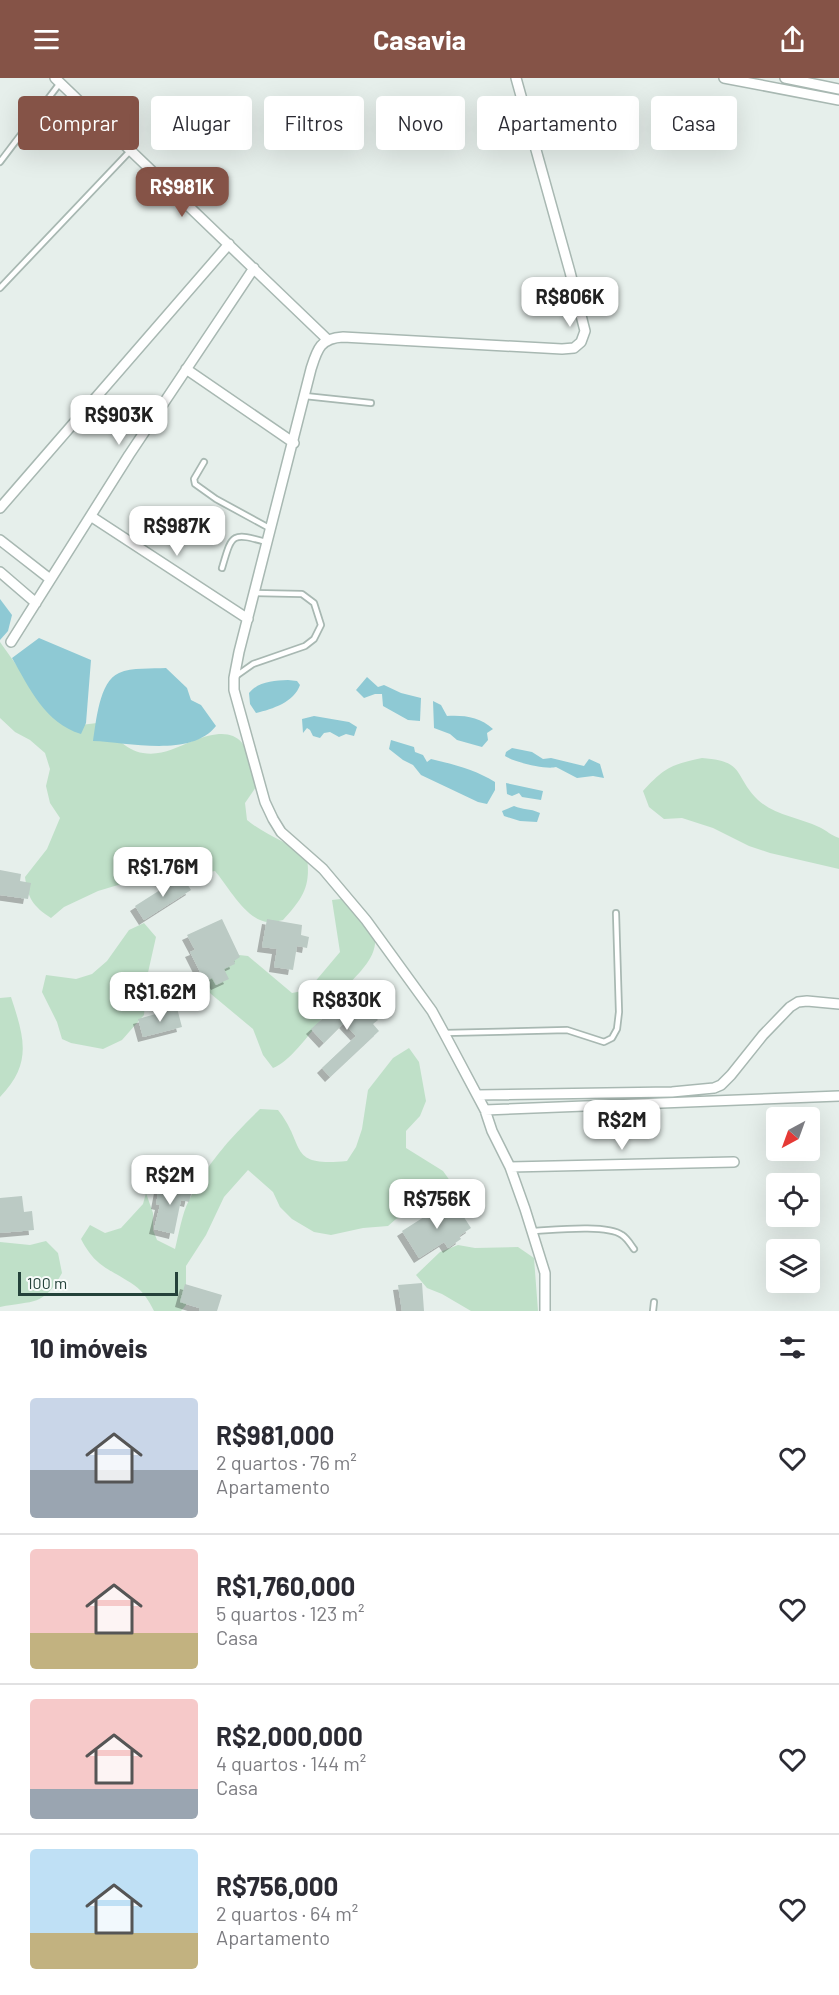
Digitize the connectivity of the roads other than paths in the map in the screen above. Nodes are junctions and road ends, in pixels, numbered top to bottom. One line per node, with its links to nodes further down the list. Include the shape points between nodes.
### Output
1 (516, 78): 13 (street, via 585,331 582,342 562,350)
2 (724, 78): 7 (street)
3 (785, 78): 5 (street)
4 (57, 80): 6 (street); 9 (lane)
5 (839, 89)
6 (74, 96)
7 (839, 100)
8 (131, 150): 10 (street); 12 (lane)
9 (0, 162)
10 (229, 244): 11 (street); 19 (street)
11 (254, 268): 13 (street); 14 (street)
12 (0, 288)
13 (328, 340): 15 (street, via 317,349)
14 (186, 369): 17 (street); 20 (street)
15 (305, 396): 16 (lane); 17 (street)
16 (371, 403)
17 (294, 443): 21 (street)
18 (204, 462): 21 (lane, via 195,484)
19 (0, 508)
20 (92, 517): 26 (street); 29 (street)
21 (271, 529): 23 (street)
22 (0, 540): 26 (street)
23 (268, 542): 24 (lane, via 237,537 230,542); 27 (street)
24 (222, 568)
25 (0, 572): 28 (street)
26 (50, 579): 28 (street)
27 (254, 593): 29 (street); 31 (lane, via 302,594 314,603 321,625 314,639 305,645 253,664)
28 (36, 603): 30 (street)
29 (248, 619): 31 (street)
30 (11, 642)
31 (234, 678): 34 (street, via 254,763 273,819 366,920)
32 (616, 913): 34 (lane, via 620,1012 612,1038 604,1042 567,1030)
33 (839, 1004): 35 (street, via 807,1001 790,1007 731,1075 714,1088)
34 (444, 1033): 35 (street)
35 (477, 1095): 37 (street)
36 (839, 1096): 37 (street)
37 (485, 1110): 39 (street)
38 (734, 1162): 39 (street)
39 (510, 1167): 40 (street)
40 (533, 1231): 41 (lane, via 595,1228 623,1235); 43 (street, via 545,1273)
41 (634, 1250)
42 (654, 1302): 44 (lane)
43 (545, 1311)
44 (652, 1311)

